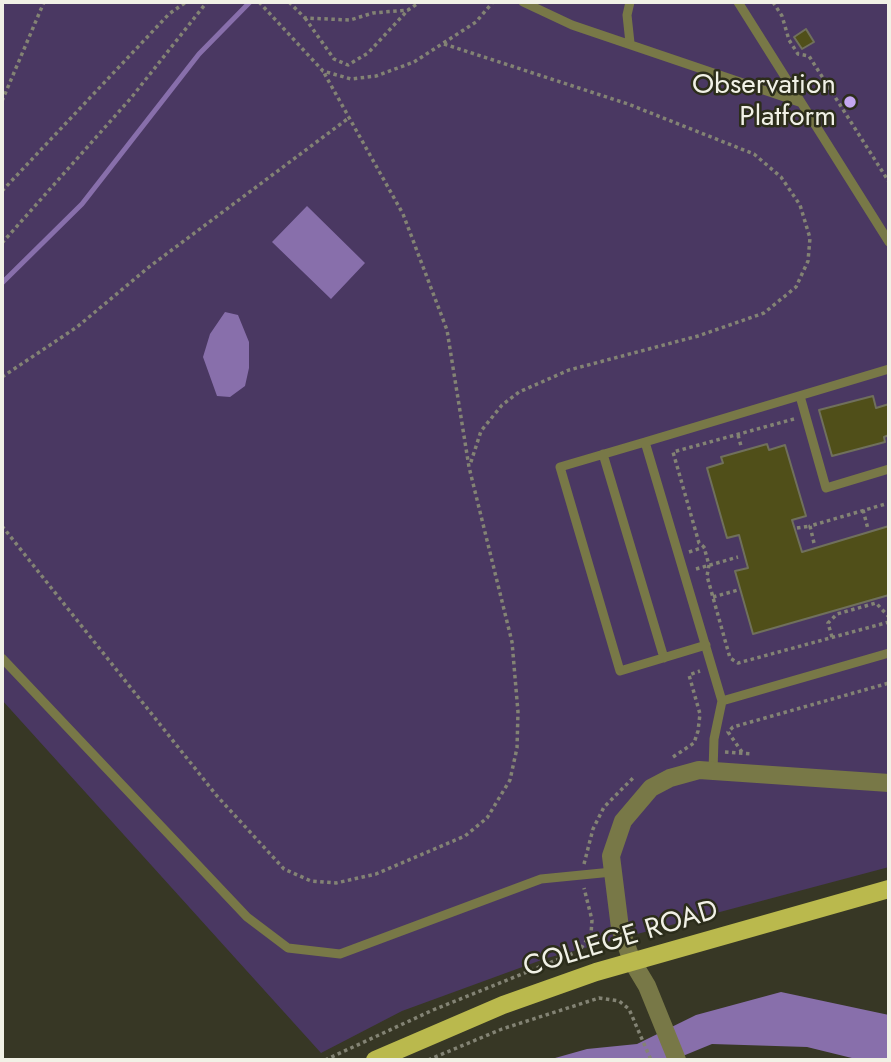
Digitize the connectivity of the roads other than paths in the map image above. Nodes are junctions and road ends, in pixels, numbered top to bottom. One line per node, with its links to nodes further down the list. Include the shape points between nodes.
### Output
1 (523, 2): 4 (lane, via 572,25)
2 (630, 2): 4 (lane)
3 (738, 2): 5 (lane)
4 (630, 43): 5 (lane)
5 (799, 102): 6 (lane)
6 (889, 242)
7 (889, 369): 8 (lane)
8 (800, 396): 9 (lane); 11 (lane, via 826,488)
9 (645, 442): 10 (lane); 12 (lane)
10 (603, 454): 15 (lane); 15 (lane, via 560,467 571,505 621,671)
11 (889, 469)
12 (706, 645): 15 (lane); 16 (lane)
13 (889, 653): 16 (lane)
14 (2, 658): 19 (lane, via 247,917 288,948 340,954 541,879)
15 (664, 658)
16 (722, 701): 17 (lane, via 713,739)
17 (713, 771): 18 (street); 19 (street, via 670,778 637,801 616,835)
18 (889, 783)
19 (612, 872): 21 (street, via 620,928)
20 (889, 889): 21 (main road, COLLEGE ROAD)
21 (632, 961): 22 (main road, COLLEGE ROAD, via 503,1005); 23 (street)
22 (375, 1060)
23 (677, 1060)

